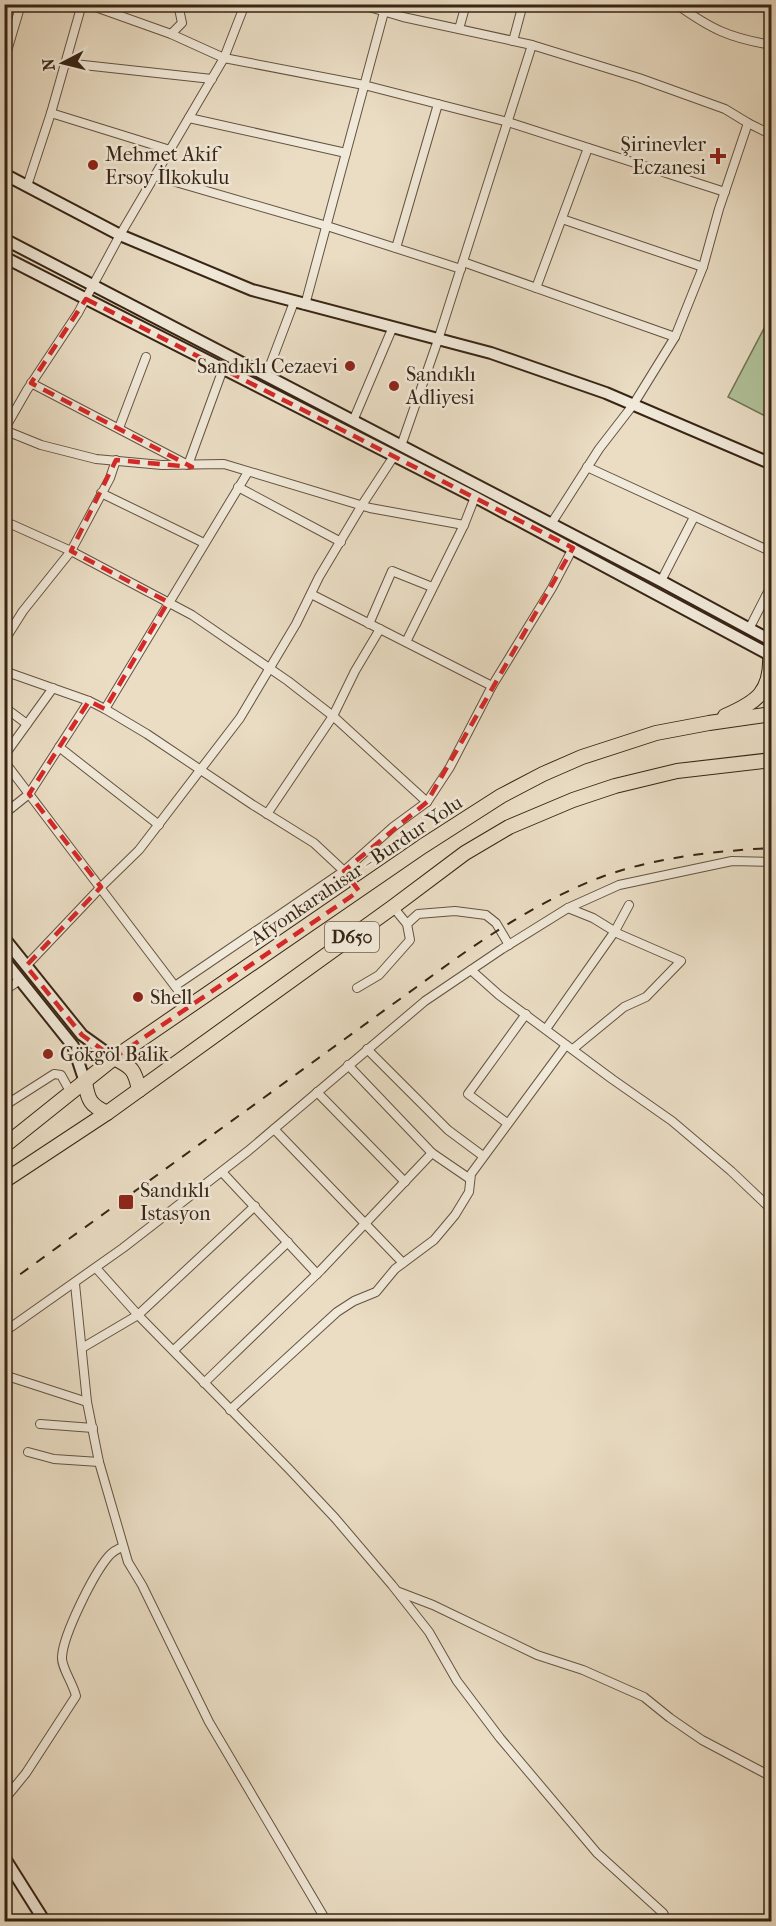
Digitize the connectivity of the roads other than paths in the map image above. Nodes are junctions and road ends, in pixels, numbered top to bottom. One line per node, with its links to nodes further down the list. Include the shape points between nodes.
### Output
1 (21, 4): 17 (street)
2 (82, 4): 18 (street)
3 (87, 4): 12 (street)
4 (178, 4): 12 (street, via 182,23)
5 (244, 4): 16 (street)
6 (359, 4): 10 (street)
7 (466, 4): 11 (street)
8 (523, 4): 13 (street)
9 (676, 4): 15 (street, via 714,30)
10 (384, 12): 11 (street); 20 (street)
11 (459, 29): 13 (street)
12 (171, 34): 16 (street)
13 (513, 41): 14 (street)
14 (532, 45): 24 (street); 25 (street, via 714,105)
15 (771, 45)
16 (224, 58): 19 (street); 20 (street)
17 (4, 61)
18 (65, 63): 19 (street); 22 (street)
19 (212, 79): 23 (street)
20 (364, 85): 21 (street); 29 (street)
21 (438, 104): 24 (street); 38 (street)
22 (51, 113): 28 (street); 32 (street)
23 (189, 118): 28 (street); 29 (street)
24 (508, 122): 27 (street); 40 (street)
25 (748, 123): 26 (street); 33 (street)
26 (771, 135)
27 (588, 148): 33 (street); 34 (street)
28 (170, 150): 31 (street)
29 (346, 153): 35 (street)
30 (4, 174): 32 (main road)
31 (155, 176): 35 (street); 36 (street)
32 (27, 186): 36 (main road)
33 (724, 192): 41 (street)
34 (562, 219): 41 (street); 43 (street)
35 (327, 226): 38 (street); 45 (street)
36 (120, 236): 42 (street); 45 (main road, via 252,290)
37 (4, 239): 42 (main road)
38 (396, 248): 40 (street)
39 (4, 257): 44 (main road)
40 (462, 266): 43 (street); 48 (street)
41 (703, 267): 47 (street)
42 (93, 285): 44 (street); 51 (main road)
43 (536, 288): 47 (street)
44 (86, 299): 50 (main road); 52 (street)
45 (300, 304): 46 (main road); 51 (street)
46 (392, 329): 48 (main road); 54 (street)
47 (675, 337): 53 (street)
48 (438, 340): 53 (main road, via 491,353); 57 (street)
49 (146, 357): 55 (street)
50 (223, 369): 58 (main road); 61 (street)
51 (266, 376): 54 (main road)
52 (31, 383): 55 (street); 56 (street)
53 (633, 405): 60 (main road); 62 (street)
54 (353, 421): 57 (main road)
55 (118, 428): 61 (street)
56 (5, 430): 59 (street, via 41,445)
57 (401, 446): 70 (main road)
58 (394, 456): 66 (main road); 67 (street)
59 (116, 460): 61 (street); 65 (street)
60 (771, 464)
61 (188, 465): 63 (street, via 224,464)
62 (587, 467): 68 (street); 70 (street)
63 (248, 471): 64 (street); 67 (street)
64 (238, 487): 72 (street); 73 (street)
65 (101, 493): 73 (street); 75 (street)
66 (475, 497): 71 (street); 74 (main road)
67 (362, 505): 71 (street); 72 (street)
68 (694, 517): 76 (street); 77 (street)
69 (4, 521): 75 (street)
70 (551, 524): 77 (main road)
71 (464, 525): 79 (street)
72 (340, 542): 80 (street)
73 (204, 543): 81 (street)
74 (573, 548): 87 (main road); 90 (street)
75 (71, 551): 81 (street); 85 (street)
76 (771, 552)
77 (661, 581): 84 (main road)
78 (771, 584): 84 (street)
79 (432, 587): 82 (street, via 392,572); 86 (street)
80 (311, 594): 82 (street); 88 (street)
81 (168, 602): 88 (street); 94 (street)
82 (369, 624): 83 (street)
83 (380, 629): 86 (street); 96 (street)
84 (749, 629): 87 (main road)
85 (4, 641)
86 (406, 642): 90 (street)
87 (771, 651): 97 (highway, via 768,683 761,694 749,705)
88 (270, 668): 96 (street); 103 (street, via 240,718)
89 (4, 671): 91 (street)
90 (492, 686): 105 (street)
91 (53, 688): 92 (street); 98 (street)
92 (89, 701): 94 (street); 99 (street)
93 (4, 707): 98 (street)
94 (105, 709): 103 (street)
95 (771, 714): 97 (highway, Afyonkarahisar - Burdur Yolu / D650)
96 (333, 716): 105 (street); 107 (street)
97 (709, 723): 112 (highway, Afyonkarahisar - Burdur Yolu / D650, via 656,733 543,774 460,821)
98 (27, 724): 100 (street)
99 (59, 747): 104 (street); 108 (street)
100 (4, 756)
101 (771, 760): 114 (highway, D650, via 677,771 573,800 484,840)
102 (4, 761): 104 (street)
103 (202, 769): 107 (street); 108 (street)
104 (29, 794): 106 (street); 111 (street)
105 (427, 802): 110 (street)
106 (4, 814)
107 (267, 814): 110 (street, via 314,843)
108 (159, 825): 111 (street, via 140,850)
109 (771, 862): 115 (street, via 732,861 619,885)
110 (344, 871): 112 (street); 124 (street)
111 (101, 887): 121 (street); 124 (street)
112 (359, 891): 127 (highway, Afyonkarahisar - Burdur Yolu / D650)
113 (629, 905): 117 (street)
114 (393, 907): 116 (street); 135 (highway, D650)
115 (568, 908): 117 (street); 119 (street)
116 (407, 924): 119 (street, via 418,914 455,911 486,915 496,922); 125 (street, via 410,940 380,975)
117 (615, 931): 129 (street); 130 (street, via 681,961 646,998 624,1007)
118 (4, 938): 121 (main road)
119 (509, 945): 122 (street)
120 (4, 960): 123 (main road)
121 (26, 966): 132 (main road, via 82,1035)
122 (471, 970): 128 (street); 131 (street, via 425,1001)
123 (20, 980): 126 (street); 134 (main road, via 73,1046)
124 (175, 986): 127 (street)
125 (357, 988)
126 (4, 991)
127 (190, 1006): 132 (highway, Afyonkarahisar - Burdur Yolu / D650)
128 (526, 1014): 129 (street); 140 (street, via 468,1094)
129 (546, 1029): 130 (street)
130 (569, 1047): 140 (street); 150 (street, via 672,1121)
131 (367, 1049): 133 (street); 144 (street, via 448,1130)
132 (114, 1058): 134 (highway, Afyonkarahisar - Burdur Yolu / D650); 135 (highway, via 129,1065)
133 (348, 1065): 136 (street); 143 (street)
134 (86, 1082): 137 (highway, Afyonkarahisar - Burdur Yolu / D650); 139 (highway, via 87,1096 94,1107)
135 (139, 1090): 139 (highway, D650)
136 (317, 1092): 141 (street); 148 (street)
137 (71, 1093): 138 (street, via 61,1075 54,1074); 142 (highway, Afyonkarahisar - Burdur Yolu / D650)
138 (4, 1106)
139 (107, 1113): 147 (highway, D650)
140 (507, 1123): 144 (street)
141 (274, 1129): 145 (street); 151 (street)
142 (4, 1146)
143 (432, 1153): 146 (street); 148 (street)
144 (483, 1156): 146 (street)
145 (222, 1172): 149 (street); 154 (street)
146 (470, 1179): 153 (street, via 469,1192 455,1215 434,1240)
147 (4, 1180)
148 (405, 1182): 151 (street)
149 (255, 1206): 152 (street); 157 (street)
150 (771, 1210)
151 (364, 1225): 153 (street); 155 (street)
152 (288, 1242): 155 (street); 160 (street)
153 (403, 1263): 164 (street, via 376,1292 337,1312)
154 (96, 1268): 156 (street); 157 (street)
155 (317, 1274): 162 (street)
156 (75, 1284): 158 (street); 159 (street)
157 (138, 1315): 159 (street); 160 (street)
158 (4, 1332)
159 (82, 1348): 163 (street)
160 (174, 1350): 162 (street)
161 (4, 1375): 163 (street)
162 (204, 1383): 164 (street)
163 (87, 1402): 166 (street)
164 (230, 1410): 170 (street, via 334,1518)
165 (40, 1424): 166 (street)
166 (93, 1428): 168 (street)
167 (28, 1452): 168 (street, via 54,1459)
168 (99, 1461): 169 (street)
169 (123, 1547): 172 (street, via 108,1556 95,1577 65,1645 62,1664 76,1696); 175 (street, via 208,1722)
170 (398, 1592): 171 (street, via 537,1655 644,1697 702,1740); 176 (street, via 429,1632 457,1682 500,1738 597,1852)
171 (771, 1776)
172 (4, 1800)
173 (4, 1857): 174 (main road)
174 (45, 1922)
175 (327, 1922)
176 (668, 1922)

